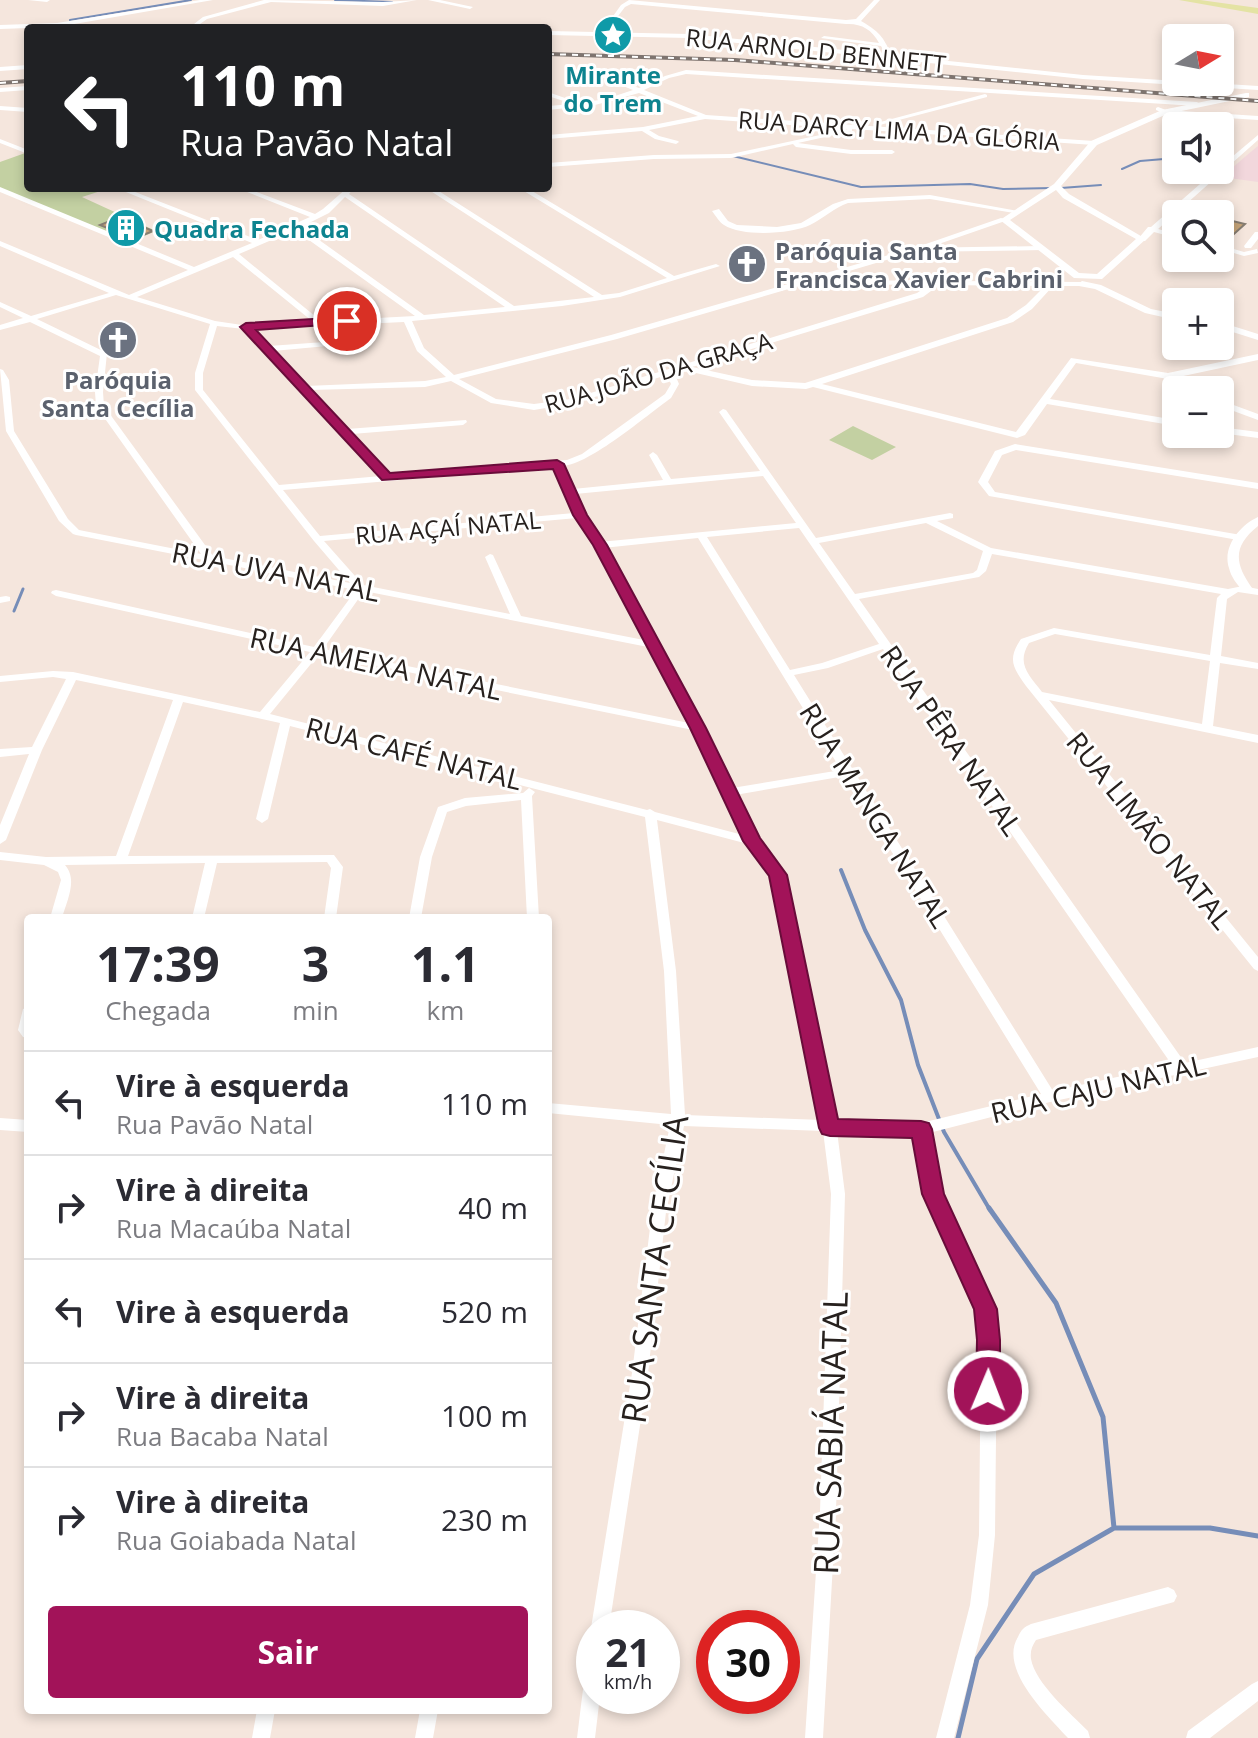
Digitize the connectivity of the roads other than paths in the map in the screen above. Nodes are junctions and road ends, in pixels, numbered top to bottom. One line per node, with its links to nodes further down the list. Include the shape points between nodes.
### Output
1 (31, 0): 2 (street)
2 (47, 0)
3 (175, 0): 17 (street)
4 (210, 0): 17 (street)
5 (270, 0): 6 (street); 18 (street)
6 (414, 0)
7 (431, 0): 14 (street)
8 (611, 0): 12 (street)
9 (877, 0): 16 (street)
10 (1183, 0): 15 (main road)
11 (1230, 0): 13 (main road)
12 (629, 2): 16 (street); 23 (street)
13 (1258, 4)
14 (470, 7)
15 (1258, 11)
16 (858, 21): 26 (street)
17 (57, 24)
18 (197, 24)
19 (0, 25): 20 (street)
20 (19, 25): 21 (street); 22 (street)
21 (24, 25)
22 (24, 26)
23 (603, 32): 24 (street, RUA ARNOLD BENNETT); 27 (street, RUA ARNOLD BENNETT)
24 (552, 33)
25 (824, 38): 26 (street)
26 (885, 45): 27 (street)
27 (890, 58): 31 (street, RUA ARNOLD BENNETT)
28 (24, 67): 29 (street)
29 (0, 69)
30 (598, 74): 34 (street)
31 (1083, 77): 35 (street, RUA ARNOLD BENNETT); 38 (street, RUA ARNOLD BENNETT)
32 (24, 88): 33 (street)
33 (0, 90)
34 (642, 90): 36 (street, via 652,81 686,72); 41 (street); 48 (street)
35 (1258, 90): 38 (street)
36 (987, 93): 39 (street); 51 (street)
37 (552, 95): 41 (street)
38 (1246, 95): 40 (street)
39 (1128, 100): 40 (street); 45 (street)
40 (1199, 104): 45 (street); 46 (street)
41 (582, 105): 43 (street)
42 (0, 108): 44 (street)
43 (552, 108)
44 (24, 110)
45 (1165, 112)
46 (1207, 112)
47 (1162, 113): 57 (street)
48 (705, 117): 51 (street, RUA DARCY LIMA DA GLÓRIA); 52 (street)
49 (1234, 117): 50 (street)
50 (1258, 118)
51 (866, 127): 57 (street, RUA DARCY LIMA DA GLÓRIA); 58 (street)
52 (643, 129): 53 (street); 56 (street)
53 (552, 137)
54 (1258, 137): 77 (street)
55 (0, 141): 59 (street)
56 (676, 142)
57 (1094, 143): 62 (street)
58 (789, 144): 60 (street); 61 (street, via 731,156)
59 (24, 150)
60 (892, 152)
61 (552, 165)
62 (1057, 186): 70 (street); 71 (street)
63 (0, 189): 90 (street)
64 (129, 192): 82 (street)
65 (251, 192): 74 (street)
66 (347, 192): 74 (street)
67 (349, 192): 101 (street)
68 (435, 192): 99 (street)
69 (529, 192): 92 (street)
70 (1069, 198): 71 (street); 80 (street)
71 (1037, 201): 73 (street)
72 (716, 211): 73 (street, via 732,226 761,229 803,225 848,201 930,197)
73 (1014, 211): 75 (street)
74 (317, 217): 76 (street)
75 (1004, 220): 84 (street); 85 (street)
76 (296, 227): 82 (street); 103 (street)
77 (1151, 229): 78 (street); 80 (street)
78 (1162, 232)
79 (1258, 234): 83 (street, via 1247,247)
80 (1142, 239): 96 (street)
81 (0, 243): 97 (street)
82 (258, 243): 88 (street)
83 (1234, 247)
84 (1041, 248): 85 (street); 91 (street)
85 (913, 250): 93 (street)
86 (1234, 251): 87 (street)
87 (1257, 251)
88 (234, 254): 90 (street); 106 (street)
89 (716, 266): 92 (street)
90 (194, 270): 98 (street)
91 (1072, 273): 96 (street); 96 (street)
92 (673, 279): 99 (street)
93 (806, 281): 94 (street); 121 (street)
94 (936, 284): 95 (street); 117 (street, RUA JOÃO DA GRAÇA, via 920,295)
95 (1051, 284): 96 (street); 122 (street, via 1010,320)
96 (1094, 284): 102 (street)
97 (116, 293): 98 (street); 104 (street)
98 (128, 298): 107 (street)
99 (601, 298): 101 (street)
100 (0, 304): 104 (street)
101 (513, 309): 103 (street)
102 (1162, 313)
103 (423, 318): 105 (street)
104 (31, 319): 109 (street); 154 (street, via 106,357 100,406)
105 (407, 319): 106 (street); 121 (street, RUA JOÃO DA GRAÇA, via 420,349)
106 (317, 321): 108 (street)
107 (214, 323): 108 (street); 112 (street)
108 (244, 327): 112 (street); 114 (street)
109 (0, 328)
110 (1234, 329): 111 (street)
111 (1258, 337)
112 (210, 340): 140 (street, via 199,390)
113 (349, 342): 114 (street)
114 (266, 349): 123 (street)
115 (1252, 358): 116 (street); 120 (street)
116 (1258, 364)
117 (683, 368): 119 (street, RUA JOÃO DA GRAÇA); 122 (street, via 764,385)
118 (0, 372): 125 (street, RUA UVA NATAL, via 5,380)
119 (670, 372): 121 (street, RUA JOÃO DA GRAÇA, via 534,407 502,404); 135 (street, via 675,384 668,396 585,456)
120 (1168, 376): 124 (street, via 1080,360 1072,362)
121 (452, 378): 123 (street, via 425,384)
122 (813, 384): 124 (street, via 1014,434 1022,433)
123 (306, 388): 131 (street)
124 (1046, 401): 129 (street)
125 (3, 407): 154 (street, RUA UVA NATAL, via 10,431 71,528)
126 (1234, 408): 128 (street)
127 (723, 412): 136 (street, RUA PÊRA NATAL)
128 (1258, 417)
129 (1162, 421)
130 (463, 422): 131 (street)
131 (345, 432): 137 (street)
132 (1234, 432): 133 (street)
133 (1258, 435)
134 (653, 455): 138 (street)
135 (557, 464): 137 (street); 141 (street, RUA SABIÁ NATAL)
136 (766, 473): 138 (street); 146 (street, RUA PÊRA NATAL)
137 (387, 477): 140 (street)
138 (669, 483): 141 (street)
139 (1258, 486): 148 (street, via 1015,447 998,453 983,482 992,494 1015,499)
140 (278, 488): 149 (street)
141 (569, 492): 142 (street, RUA SABIÁ NATAL)
142 (580, 515): 149 (street, RUA AÇAÍ NATAL); 151 (street, RUA SABIÁ NATAL)
143 (950, 516): 145 (street)
144 (1258, 520): 148 (street)
145 (929, 521): 150 (street); 152 (street)
146 (803, 525): 147 (street); 150 (street, RUA PÊRA NATAL)
147 (701, 535): 151 (street); 166 (street, RUA MANGA NATAL)
148 (1238, 537): 156 (street, via 1233,550 1236,574)
149 (317, 539): 155 (street)
150 (814, 541): 159 (street, RUA PÊRA NATAL)
151 (600, 545): 161 (street, RUA SABIÁ NATAL)
152 (988, 550): 157 (street); 159 (street, via 979,573 969,577)
153 (490, 557): 160 (street)
154 (210, 559): 155 (street, RUA UVA NATAL)
155 (361, 589): 160 (street, RUA UVA NATAL); 163 (street)
156 (1252, 590): 157 (street)
157 (1229, 592): 164 (street, via 1222,598)
158 (56, 593): 163 (street, RUA AMEIXA NATAL)
159 (853, 597): 162 (street, RUA PÊRA NATAL)
160 (517, 618): 161 (street, RUA UVA NATAL)
161 (654, 645): 173 (street, RUA SABIÁ NATAL)
162 (885, 645): 166 (street); 197 (street, RUA PÊRA NATAL)
163 (317, 650): 171 (street); 173 (street, RUA AMEIXA NATAL)
164 (1215, 659): 165 (street); 169 (street, RUA LIMÃO NATAL, via 1043,632 1025,641 1015,658); 174 (street)
165 (1258, 666)
166 (789, 673): 178 (street, RUA MANGA NATAL)
167 (73, 675): 168 (street, RUA CAFÉ NATAL); 170 (street, RUA CAFÉ NATAL); 176 (street)
168 (0, 679)
169 (1041, 695): 174 (street); 195 (street, RUA LIMÃO NATAL)
170 (179, 698): 171 (street, RUA CAFÉ NATAL); 187 (street)
171 (263, 716): 172 (street, RUA CAFÉ NATAL)
172 (286, 721): 179 (street, RUA CAFÉ NATAL); 183 (street)
173 (698, 728): 180 (street, RUA SABIÁ NATAL)
174 (1207, 729): 175 (street)
175 (1258, 739)
176 (36, 750): 177 (street); 184 (street)
177 (0, 753)
178 (848, 772): 180 (street); 198 (street, RUA MANGA NATAL)
179 (536, 784): 181 (street); 182 (street, RUA CAFÉ NATAL)
180 (729, 792): 185 (street, RUA SABIÁ NATAL)
181 (526, 796): 193 (street, via 465,802 442,810); 194 (street)
182 (650, 813): 185 (street, RUA CAFÉ NATAL); 200 (street, RUA SANTA CECÍLIA, via 670,971)
183 (262, 819)
184 (0, 840)
185 (752, 841): 203 (street, RUA SABIÁ NATAL, via 784,890)
186 (0, 856): 189 (street)
187 (121, 859): 188 (street); 189 (street)
188 (212, 859): 191 (street); 192 (street, via 330,858 337,867)
189 (46, 861): 190 (street, via 63,869 67,880)
190 (57, 914)
191 (199, 914)
192 (331, 914)
193 (416, 914)
194 (533, 914)
195 (1258, 966)
196 (1258, 1052): 197 (street, RUA CAJU NATAL)
197 (1181, 1068): 198 (street, RUA CAJU NATAL)
198 (1050, 1097): 204 (street, RUA CAJU NATAL)
199 (552, 1108): 200 (street, RUA CAJU NATAL)
200 (678, 1120): 203 (street, RUA CAJU NATAL); 206 (street, RUA SANTA CECÍLIA, via 659,1212)
201 (0, 1124): 202 (street)
202 (24, 1126)
203 (830, 1128): 204 (street, RUA CAJU NATAL); 214 (street, RUA SABIÁ NATAL, via 838,1223)
204 (930, 1128): 215 (street, via 933,1194 985,1309 989,1340 987,1535 979,1605)
205 (1168, 1596): 216 (street, via 1024,1639 1020,1656 1026,1675)
206 (603, 1610)
207 (1258, 1690): 217 (street)
208 (265, 1714): 211 (street)
209 (428, 1714): 212 (street)
210 (589, 1714): 213 (street)
211 (261, 1738)
212 (424, 1738)
213 (586, 1738)
214 (814, 1738)
215 (945, 1738)
216 (1081, 1738)
217 (1195, 1738)

